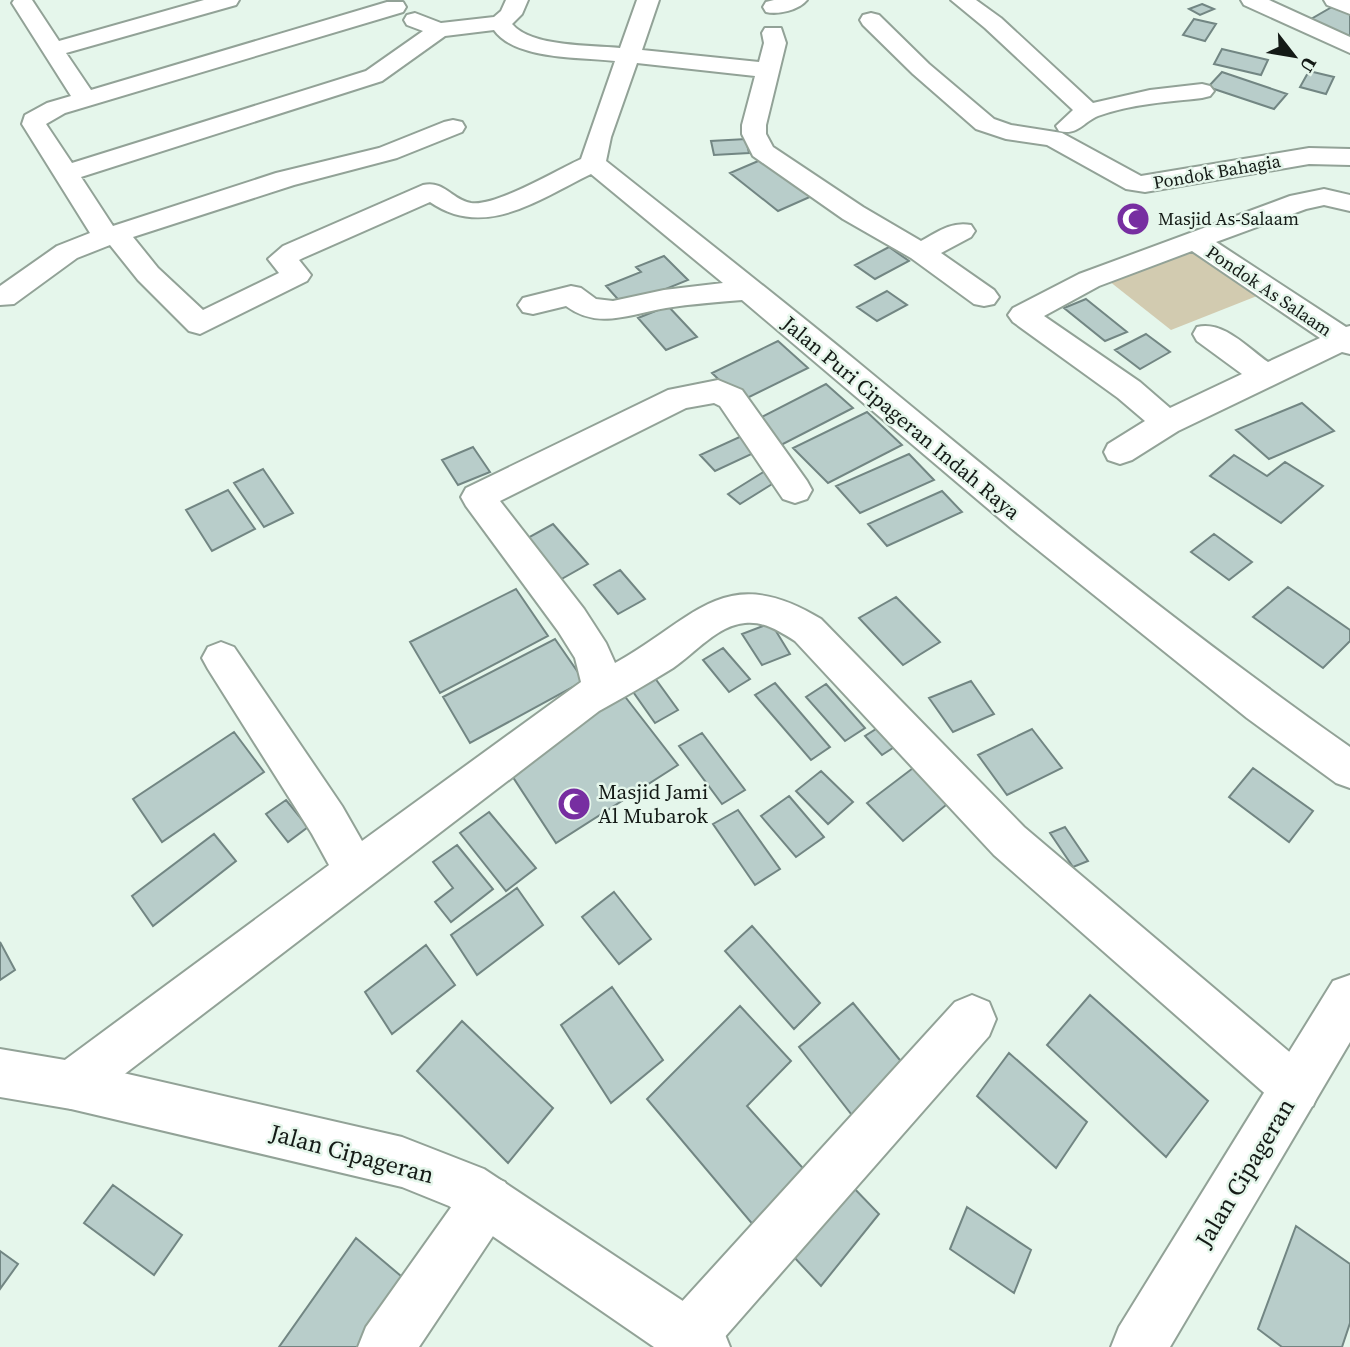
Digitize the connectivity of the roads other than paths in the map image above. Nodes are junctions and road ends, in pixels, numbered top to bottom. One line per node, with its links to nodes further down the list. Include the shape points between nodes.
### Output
1 (228, 0): 18 (street)
2 (517, 0): 14 (street)
3 (648, 0): 19 (street)
4 (796, 0): 10 (street)
5 (962, 0): 23 (street)
6 (1252, 0): 17 (street)
7 (1335, 0): 11 (street)
8 (30, 2): 12 (street); 18 (street)
9 (392, 4): 15 (street); 22 (street)
10 (774, 7)
11 (1350, 7)
12 (0, 8)
13 (872, 20): 25 (street, Pondok Bahagia, via 985,124 1006,132)
14 (500, 23): 15 (street); 19 (street, via 517,41)
15 (439, 30): 28 (street, via 374,76)
16 (773, 33): 20 (street)
17 (1350, 46)
18 (54, 49): 22 (street)
19 (628, 57): 20 (street); 27 (street)
20 (769, 70): 33 (street, via 754,125 762,151 853,213)
21 (1202, 90): 23 (street)
22 (85, 99): 28 (street, via 34,120)
23 (1088, 111): 25 (street)
24 (453, 127): 31 (street, via 388,153 285,179)
25 (1053, 138): 26 (street, Pondok Bahagia, via 1123,178 1145,184 1309,156)
26 (1350, 157)
27 (593, 163): 31 (street, via 484,212 453,207 433,191 293,252 282,259 298,275 200,324); 34 (street, Jalan Puri Cipageran Indah Raya)
28 (65, 174): 31 (street)
29 (1350, 203): 32 (street, Pondok As Salaam, via 1309,198)
30 (961, 231): 33 (street)
31 (111, 235): 35 (street, via 68,252)
32 (1195, 242): 39 (street, Pondok As Salaam); 41 (street, Pondok As Salaam, via 1089,280 1023,315)
33 (922, 252): 36 (street)
34 (746, 290): 37 (street, via 664,299 613,311 588,308 571,295); 46 (street, Jalan Puri Cipageran Indah Raya, via 1024,520)
35 (4, 297)
36 (984, 297)
37 (533, 305)
38 (1208, 334): 40 (street)
39 (1348, 340): 40 (street, Pondok As Salaam)
40 (1267, 377): 41 (street, Pondok As Salaam)
41 (1167, 422): 42 (street, Pondok As Salaam)
42 (1119, 452)
43 (795, 490): 45 (street, via 731,398 718,391 679,398 478,497 593,654)
44 (221, 658): 47 (street)
45 (602, 689): 47 (street); 52 (street, via 719,616 742,608 783,615 808,630 1009,841)
46 (1350, 770)
47 (356, 872): 51 (street)
48 (1350, 998): 52 (street, Jalan Cipageran)
49 (972, 1019): 54 (street)
50 (0, 1073): 51 (street, Jalan Cipageran)
51 (71, 1085): 53 (street, Jalan Cipageran, via 402,1162)
52 (1296, 1089): 56 (street, Jalan Cipageran)
53 (487, 1200): 54 (street, Jalan Cipageran); 55 (street)
54 (694, 1343)
55 (386, 1347)
56 (1139, 1347)

